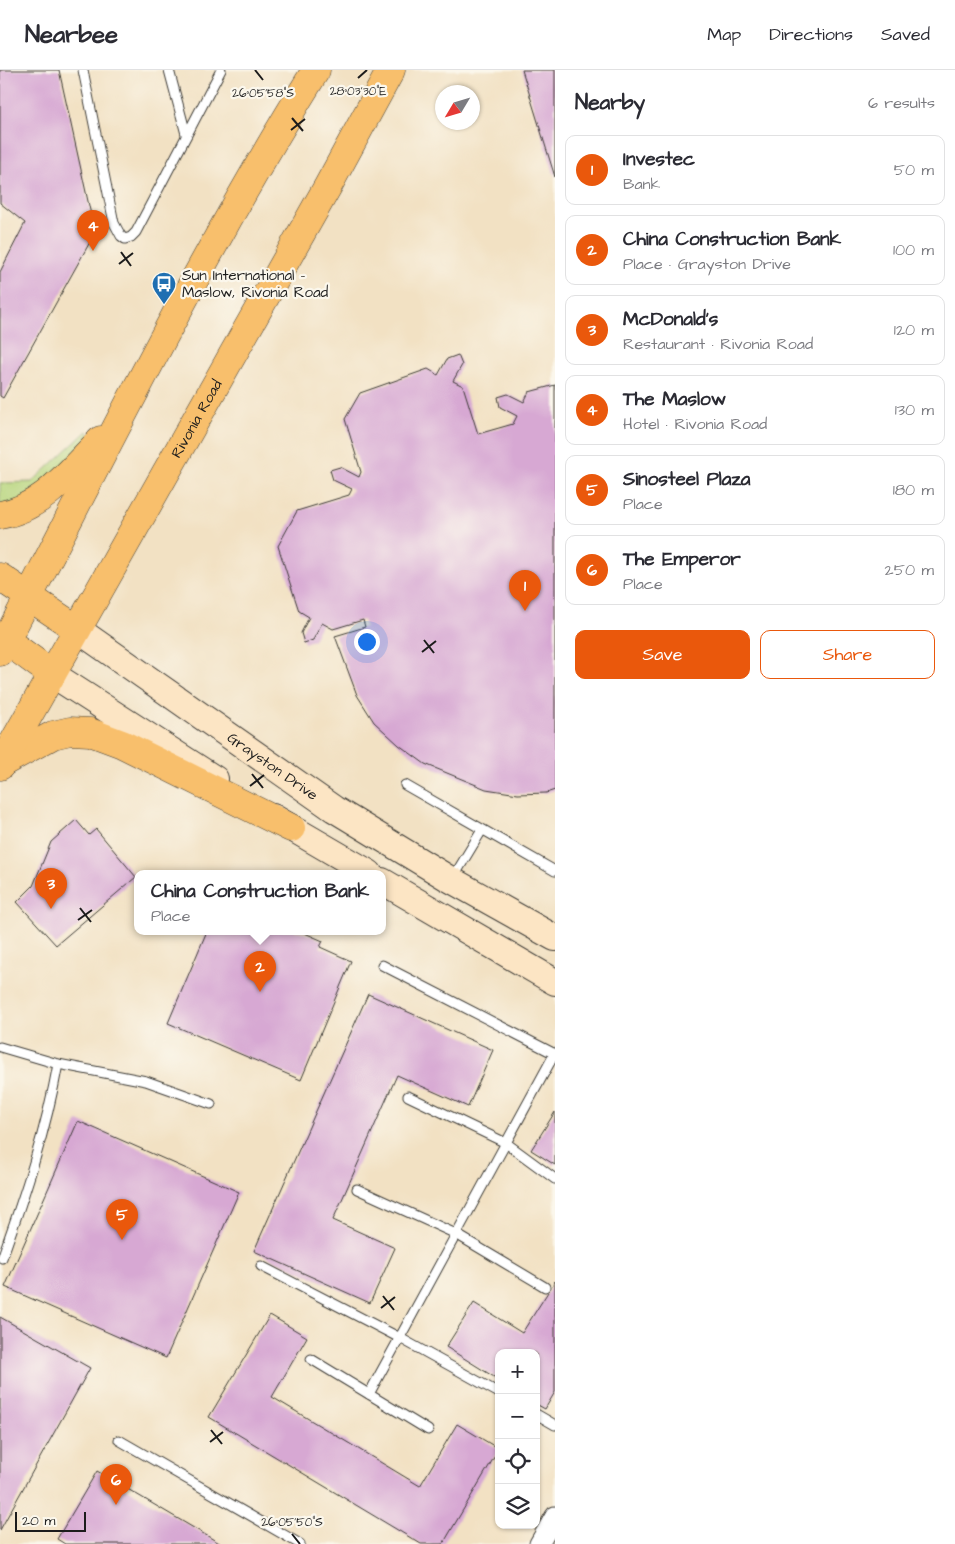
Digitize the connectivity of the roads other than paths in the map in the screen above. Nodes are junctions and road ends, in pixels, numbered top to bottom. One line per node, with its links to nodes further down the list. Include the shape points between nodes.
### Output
1 (83, 70): 6 (lane, via 114,223 125,239 136,232)
2 (169, 70): 6 (lane)
3 (221, 70): 6 (lane)
4 (316, 70): 7 (main road, via 214,241)
5 (391, 70): 11 (main road, Rivonia Road)
6 (186, 134)
7 (121, 420): 8 (main road, via 43,497 24,508); 10 (main road)
8 (0, 515)
9 (0, 577): 10 (main road, Grayston Drive)
10 (29, 597): 11 (main road, Grayston Drive); 12 (main road)
11 (77, 629): 13 (main road, Rivonia Road); 20 (main road, Grayston Drive, via 334,809)
12 (2, 643): 13 (main road)
13 (52, 674): 14 (main road, Rivonia Road); 16 (main road)
14 (1, 764): 16 (main road, via 53,735 70,731 90,732 136,750)
15 (405, 785): 17 (lane)
16 (291, 828): 18 (main road)
17 (482, 830): 19 (lane); 20 (lane)
18 (364, 870)
19 (555, 870)
20 (452, 880): 22 (main road, Grayston Drive)
21 (386, 883): 24 (main road)
22 (555, 938)
23 (382, 965): 26 (lane)
24 (555, 982)
25 (0, 1047): 27 (lane)
26 (555, 1054): 30 (lane)
27 (58, 1064): 29 (lane, via 146,1081); 34 (lane, via 35,1165)
28 (408, 1096): 30 (lane)
29 (211, 1104)
30 (506, 1142): 31 (lane); 33 (lane)
31 (555, 1179)
32 (357, 1189): 33 (lane)
33 (456, 1234): 36 (lane); 37 (lane)
34 (2, 1258)
35 (261, 1266): 37 (lane)
36 (545, 1287)
37 (400, 1338): 39 (lane); 40 (lane)
38 (311, 1359): 40 (lane)
39 (495, 1391)
40 (369, 1394): 43 (lane)
41 (540, 1416): 42 (lane)
42 (555, 1425)
43 (428, 1430)
44 (118, 1440): 46 (lane)
45 (555, 1516): 47 (street)
46 (300, 1544)
47 (539, 1544)

